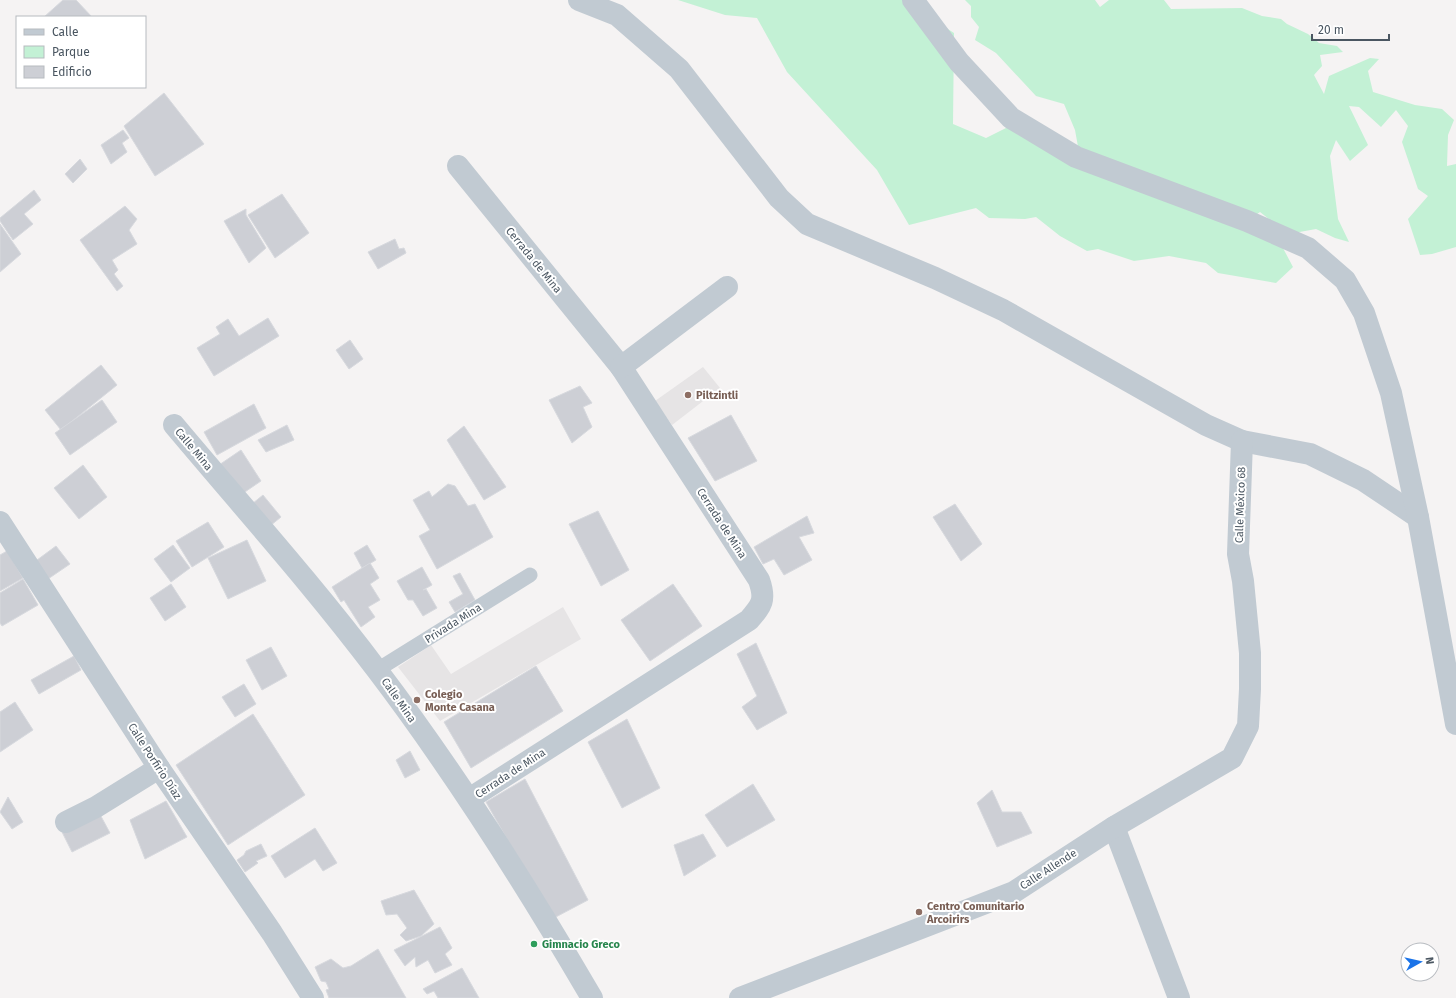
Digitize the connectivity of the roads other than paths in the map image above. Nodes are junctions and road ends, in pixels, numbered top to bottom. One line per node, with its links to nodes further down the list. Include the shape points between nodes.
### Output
1 (579, 0): 7 (street, via 617,15 679,70 779,198 807,224 1003,310 1206,425)
2 (913, 0): 8 (street, via 959,62 1011,118 1076,158 1247,222 1308,248 1345,280 1364,313 1391,393)
3 (458, 166): 5 (street, Cerrada de Mina)
4 (727, 287): 5 (street)
5 (620, 367): 15 (street, Cerrada de Mina, via 759,580 763,592 761,606 749,620)
6 (174, 425): 11 (street, Calle Mina)
7 (1242, 441): 8 (street, via 1310,454 1363,480); 13 (street, Calle México 68, via 1238,554 1250,653 1250,689 1248,726)
8 (1418, 517): 12 (street)
9 (0, 522): 14 (street, Calle Porfirio Díaz)
10 (530, 575): 11 (lane, Privada Mina)
11 (377, 670): 15 (street, Calle Mina)
12 (1456, 724)
13 (1232, 758): 17 (street, Calle Allende)
14 (159, 768): 16 (street, via 96,807); 18 (street, Calle Porfirio Díaz, via 272,933)
15 (469, 800): 19 (street, Calle Mina)
16 (66, 822)
17 (1114, 827): 20 (street, Calle Allende, via 1014,892); 21 (street)
18 (313, 998)
19 (592, 998)
20 (740, 998)
21 (1179, 998)

